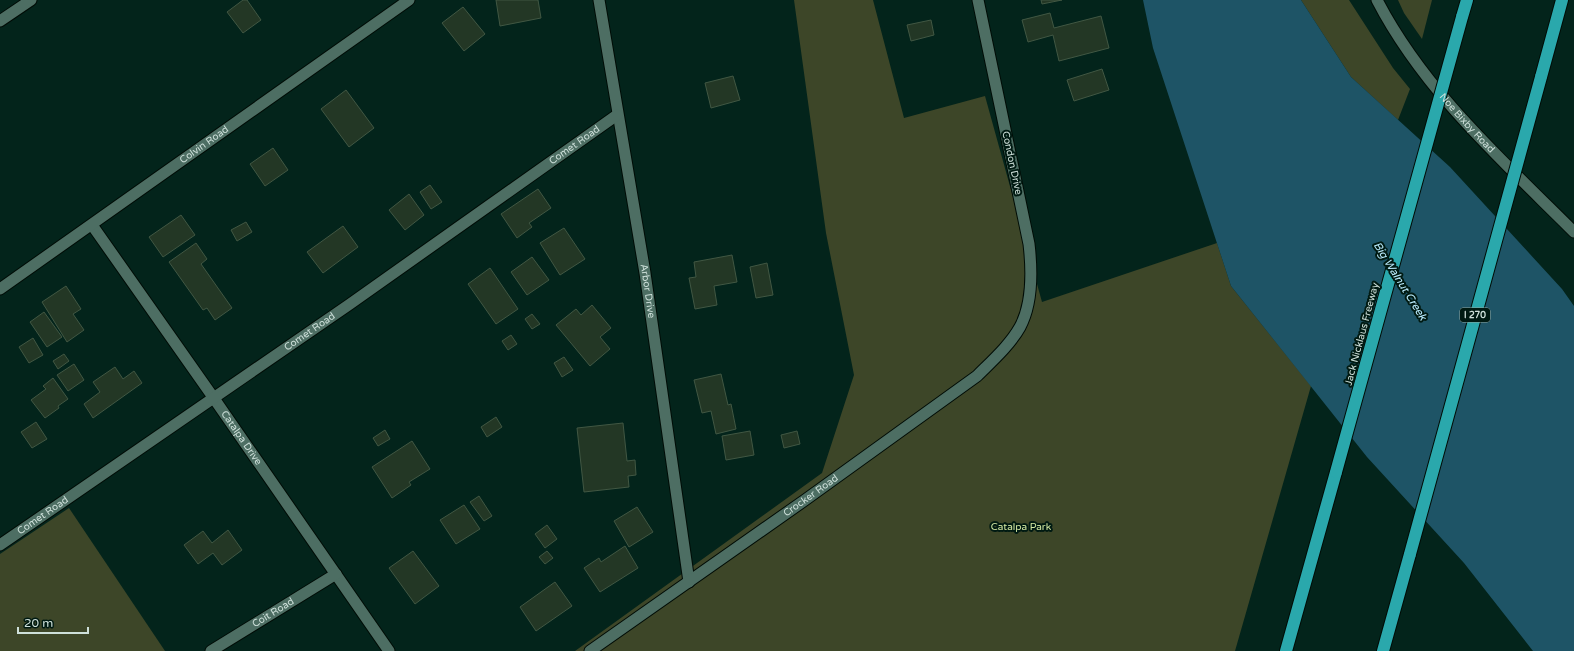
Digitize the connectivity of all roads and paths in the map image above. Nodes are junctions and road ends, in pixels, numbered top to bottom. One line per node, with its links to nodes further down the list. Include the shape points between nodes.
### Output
1 (31, 0): 8 (street)
2 (409, 0): 10 (street, Colvin Road)
3 (599, 0): 9 (street, Arbor Drive)
4 (978, 0): 13 (street, Condon Drive, via 1032,264 1031,286)
5 (1377, 0): 11 (street, Noe Bixby Road, via 1403,43 1456,112)
6 (1467, 0): 21 (highway, Jack Nicklaus Freeway, bridge)
7 (1562, 0): 22 (highway, I 270, bridge)
8 (0, 21)
9 (617, 115): 14 (street, Comet Road); 17 (street, Arbor Drive, via 645,273)
10 (92, 225): 12 (street, Colvin Road); 14 (street, Catalpa Drive)
11 (1574, 232)
12 (0, 289)
13 (1020, 326): 17 (street, Crocker Road, via 978,376)
14 (214, 397): 15 (street, Comet Road); 16 (street, Catalpa Drive)
15 (0, 545)
16 (336, 574): 18 (street, Coit Road); 19 (street, Catalpa Drive)
17 (689, 582): 20 (street, Crocker Road)
18 (211, 651)
19 (389, 651)
20 (590, 651)
21 (1286, 651)
22 (1383, 651)

